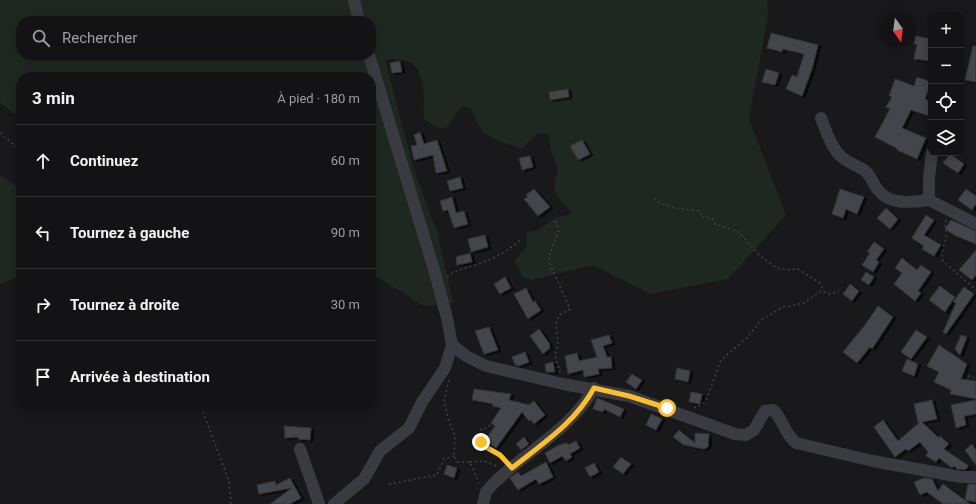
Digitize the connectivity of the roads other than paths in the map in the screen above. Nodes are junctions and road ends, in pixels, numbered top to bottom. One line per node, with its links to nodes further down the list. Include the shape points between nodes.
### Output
1 (354, 0): 2 (street)
2 (358, 16)
3 (370, 60): 4 (street)
4 (374, 72)
5 (376, 78): 10 (street, via 438,286)
6 (821, 118): 8 (street, via 827,134 842,158 864,170 872,178 877,190 887,198 907,202)
7 (932, 156): 8 (street)
8 (929, 200): 9 (street)
9 (976, 224)
10 (452, 345): 11 (street, via 466,356 486,366 563,384); 16 (street, via 446,368 422,402 409,428 380,451 364,478)
11 (594, 388): 13 (street, via 629,396 735,434 746,435 754,430 765,411 773,410 779,416 787,436 796,443 880,462 961,477); 14 (street, via 580,411 512,468)
12 (300, 449): 15 (street)
13 (976, 477)
14 (485, 498)
15 (319, 504)
16 (334, 504)

